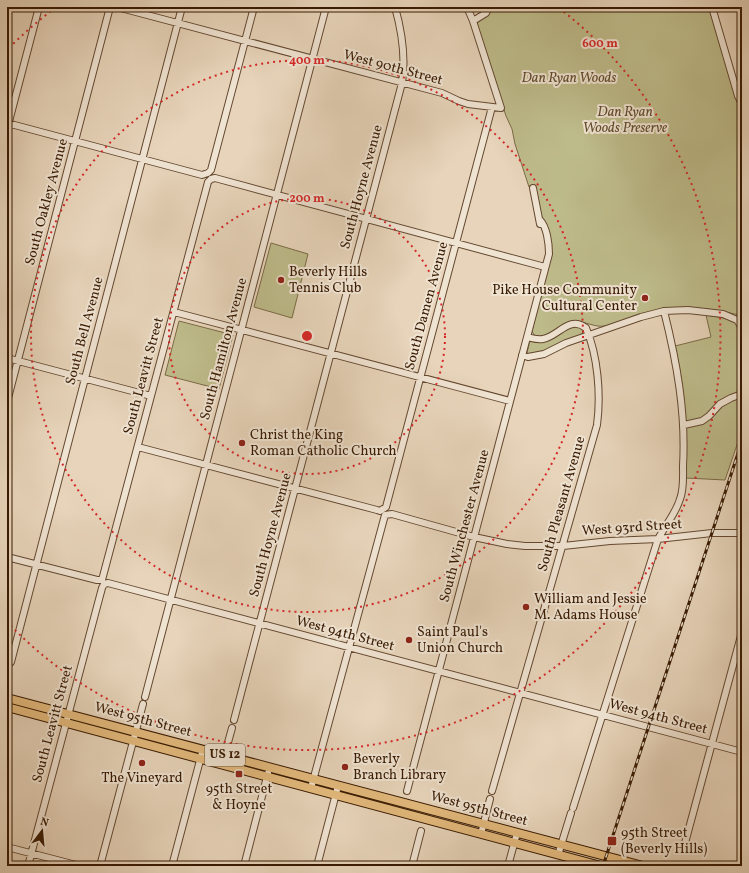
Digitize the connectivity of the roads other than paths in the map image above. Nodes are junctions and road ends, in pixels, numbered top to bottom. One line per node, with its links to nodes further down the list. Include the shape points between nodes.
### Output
1 (39, 7): 18 (street)
2 (110, 7): 19 (street, South Oakley Avenue)
3 (117, 7): 12 (street, West 90th Street)
4 (182, 7): 12 (street, South Bell Avenue)
5 (254, 7): 13 (street, South Leavitt Street)
6 (326, 7): 14 (street, South Hamilton Avenue)
7 (395, 7): 15 (street, South Hoyne Avenue, via 404,52)
8 (467, 7): 11 (street)
9 (489, 7): 11 (street, via 486,13)
10 (712, 7): 16 (street)
11 (473, 21): 17 (street, West 90th Street, via 501,108)
12 (178, 24): 13 (street, West 90th Street); 20 (street, South Bell Avenue)
13 (245, 41): 14 (street, West 90th Street); 21 (street, South Leavitt Street)
14 (313, 59): 15 (street, West 90th Street); 23 (street, South Hamilton Avenue)
15 (402, 83): 17 (street, West 90th Street, via 442,93 459,101); 24 (street, South Hoyne Avenue)
16 (742, 104)
17 (492, 107): 25 (street, South Damen Avenue)
18 (8, 125): 19 (street)
19 (75, 141): 20 (street); 36 (street, South Oakley Avenue)
20 (143, 159): 21 (street); 38 (street, South Bell Avenue)
21 (209, 176): 23 (street); 27 (street, South Leavitt Street)
22 (533, 188): 26 (street, via 549,254)
23 (277, 195): 24 (street); 30 (street, South Hamilton Avenue)
24 (366, 219): 25 (street); 33 (street, South Hoyne Avenue)
25 (456, 243): 26 (street); 37 (street, South Damen Avenue)
26 (546, 267): 32 (street, South Winchester Avenue)
27 (174, 312): 30 (street); 40 (street, South Leavitt Street)
28 (664, 312): 29 (street, via 688,310 723,314 738,320); 31 (street); 43 (street, via 678,375)
29 (742, 327)
30 (241, 330): 33 (street); 45 (street, South Hamilton Avenue)
31 (589, 335): 32 (street, via 584,326 573,324 543,339); 34 (street, via 544,354); 51 (street, South Pleasant Avenue, via 599,392 597,425)
32 (527, 337): 34 (street, South Winchester Avenue)
33 (331, 353): 37 (street); 46 (street, South Hoyne Avenue)
34 (522, 356): 41 (street, South Winchester Avenue)
35 (7, 358): 36 (street)
36 (18, 361): 38 (street); 42 (street, South Oakley Avenue)
37 (420, 377): 41 (street); 47 (street, South Damen Avenue)
38 (85, 378): 40 (street); 53 (street, South Bell Avenue)
39 (742, 394): 43 (street, via 720,404 702,421)
40 (151, 396): 44 (street, South Leavitt Street)
41 (510, 401): 49 (street, South Winchester Avenue)
42 (7, 402)
43 (684, 425): 50 (street, via 681,498)
44 (138, 447): 45 (street, West 93rd Street); 54 (street, South Leavitt Street)
45 (206, 465): 46 (street, West 93rd Street); 55 (street, South Hamilton Avenue)
46 (296, 489): 47 (street, West 93rd Street); 56 (street, South Hoyne Avenue)
47 (384, 512): 49 (street, West 93rd Street); 58 (street, South Damen Avenue)
48 (742, 533): 50 (street, West 93rd Street, via 712,533)
49 (474, 537): 51 (street, West 93rd Street, via 525,546); 60 (street, South Winchester Avenue)
50 (658, 539): 51 (street, West 93rd Street, via 610,540); 67 (street)
51 (563, 546): 61 (street, South Pleasant Avenue)
52 (7, 557): 53 (street, West 94th Street)
53 (36, 564): 54 (street, West 94th Street); 59 (street, South Bell Avenue)
54 (102, 583): 55 (street, West 94th Street); 66 (street, South Leavitt Street)
55 (170, 600): 56 (street, West 94th Street); 62 (street, South Hamilton Avenue)
56 (260, 624): 58 (street, West 94th Street); 68 (street, South Hoyne Avenue)
57 (742, 632): 73 (street)
58 (349, 648): 60 (street, West 94th Street); 81 (street, South Damen Avenue)
59 (11, 662)
60 (439, 671): 61 (street, West 94th Street); 84 (street, South Winchester Avenue)
61 (520, 693): 67 (street, West 94th Street); 85 (street, South Pleasant Avenue)
62 (145, 697)
63 (7, 698): 66 (main road, West 95th Street / US 12)
64 (143, 704): 71 (street)
65 (7, 707): 69 (main road, West 95th Street / US 12)
66 (68, 713): 69 (street, South Leavitt Street); 71 (main road, West 95th Street / US 12)
67 (602, 715): 73 (street, West 94th Street); 94 (street)
68 (234, 720)
69 (66, 723): 72 (main road, West 95th Street / US 12); 96 (street, South Leavitt Street)
70 (232, 728): 76 (street)
71 (136, 731): 72 (street); 74 (main road, West 95th Street / US 12)
72 (133, 740): 77 (main road, West 95th Street / US 12); 101 (street)
73 (711, 744): 75 (street, West 94th Street); 93 (street)
74 (203, 749): 76 (main road, West 95th Street / US 12); 77 (street)
75 (742, 752)
76 (225, 755): 78 (street); 79 (main road, West 95th Street / US 12)
77 (200, 758): 78 (main road, West 95th Street / US 12); 102 (street)
78 (222, 764): 80 (main road, West 95th Street / US 12)
79 (270, 767): 80 (street); 81 (main road, West 95th Street / US 12)
80 (267, 777): 83 (main road, West 95th Street / US 12); 103 (street)
81 (314, 779): 82 (main road, West 95th Street / US 12); 83 (street, South Damen Avenue)
82 (338, 786): 86 (street); 88 (main road, West 95th Street / US 12)
83 (311, 788): 86 (main road, West 95th Street / US 12)
84 (407, 791)
85 (492, 791)
86 (336, 795): 91 (main road, West 95th Street / US 12); 104 (street)
87 (490, 799): 88 (street)
88 (483, 824): 90 (main road, West 95th Street / US 12); 91 (street)
89 (421, 831): 105 (street)
90 (517, 833): 92 (street); 94 (main road, West 95th Street / US 12)
91 (480, 834): 92 (main road, West 95th Street / US 12)
92 (514, 843): 97 (main road, West 95th Street / US 12); 106 (street)
93 (685, 843)
94 (562, 844): 97 (street); 98 (main road, West 95th Street / US 12)
95 (7, 847): 96 (street)
96 (32, 853): 99 (street, South Leavitt Street); 100 (street)
97 (558, 855): 107 (main road, West 95th Street / US 12)
98 (612, 858): 108 (street); 109 (main road, West 95th Street / US 12)
99 (28, 866)
100 (80, 866)
101 (100, 866)
102 (172, 866)
103 (244, 866)
104 (317, 866)
105 (412, 866)
106 (508, 866)
107 (601, 866)
108 (610, 866)
109 (643, 866)

